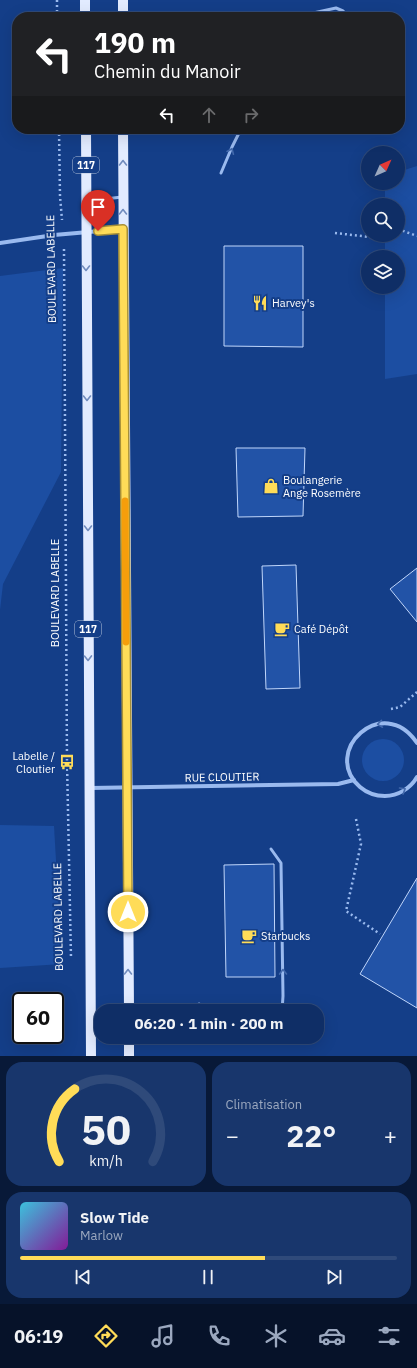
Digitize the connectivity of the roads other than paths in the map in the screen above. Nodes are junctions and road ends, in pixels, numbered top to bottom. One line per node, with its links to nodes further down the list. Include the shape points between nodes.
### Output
1 (85, 0): 3 (main road)
2 (123, 0): 4 (main road)
3 (85, 12)
4 (123, 12)
5 (318, 12): 6 (lane, via 336,8)
6 (343, 12)
7 (86, 134): 12 (main road, 117)
8 (123, 134): 11 (main road, one-way to 8)
9 (239, 134): 10 (lane, one-way to 9)
10 (221, 173)
11 (123, 197): 12 (lane); 13 (main road, one-way to 11)
12 (86, 201): 14 (main road, 117)
13 (123, 229): 14 (street); 20 (main road)
14 (86, 233): 15 (street); 19 (main road, 117, one-way to 19)
15 (0, 243)
16 (417, 743): 18 (street, one-way to 18, via 410,733 393,724 369,726 355,738 349,750 348,762)
17 (417, 776): 18 (street, one-way to 17, via 367,792 391,796 403,791)
18 (354, 780): 20 (street, RUE CLOUTIER, via 338,784)
19 (89, 788): 20 (street, RUE CLOUTIER); 25 (main road, 117)
20 (127, 788): 22 (main road, one-way to 20)
21 (271, 849): 23 (lane, one-way to 21, via 280,863)
22 (129, 1004)
23 (282, 1004)
24 (129, 1044): 26 (main road)
25 (91, 1056)
26 (129, 1056)

